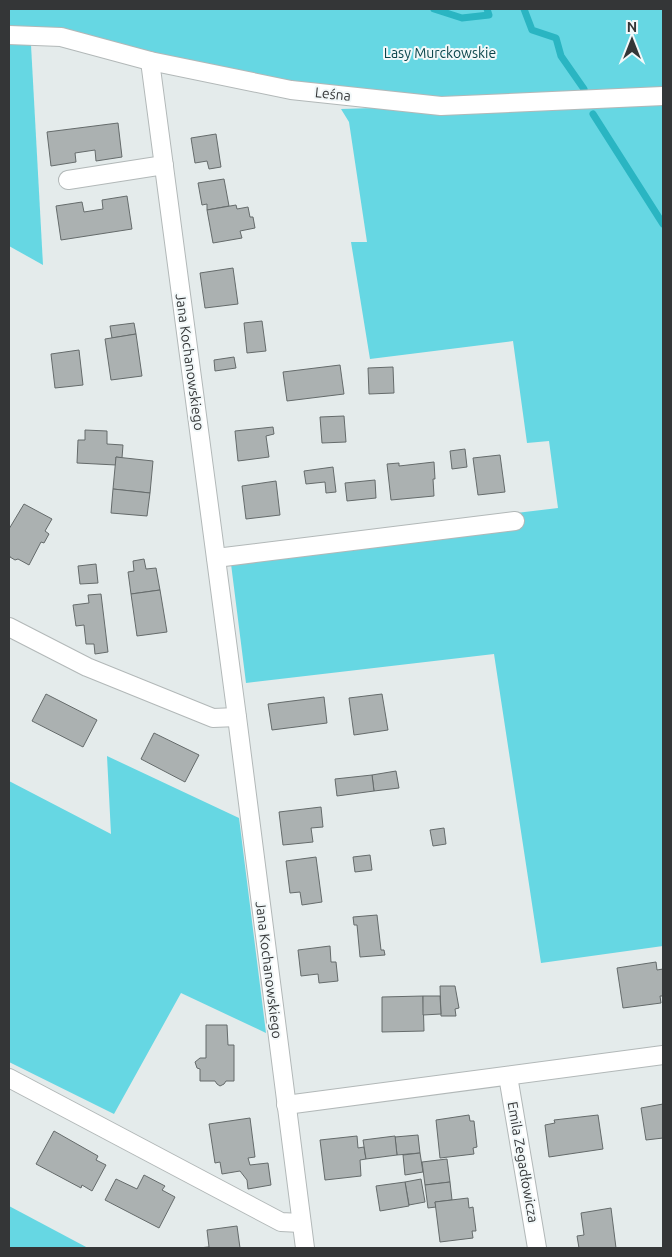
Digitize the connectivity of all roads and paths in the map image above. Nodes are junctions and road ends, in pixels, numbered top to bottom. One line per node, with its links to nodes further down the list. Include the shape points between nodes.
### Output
1 (9, 34): 2 (street, Leśna, via 61,37)
2 (150, 61): 3 (street, Leśna, via 291,90 441,106); 4 (street, Jana Kochanowskiego)
3 (663, 96)
4 (164, 165): 5 (street); 7 (street, Jana Kochanowskiego)
5 (68, 180)
6 (515, 521): 7 (street)
7 (216, 558): 9 (street, Jana Kochanowskiego)
8 (9, 627): 9 (street, via 87,666 213,718)
9 (237, 717): 13 (street, Jana Kochanowskiego)
10 (663, 1055): 11 (street)
11 (508, 1076): 13 (street); 16 (street, Emila Zegadłowicza)
12 (9, 1078): 14 (street, via 282,1222)
13 (286, 1105): 14 (street, Jana Kochanowskiego)
14 (301, 1223): 15 (street, Jana Kochanowskiego)
15 (305, 1248)
16 (537, 1248)

